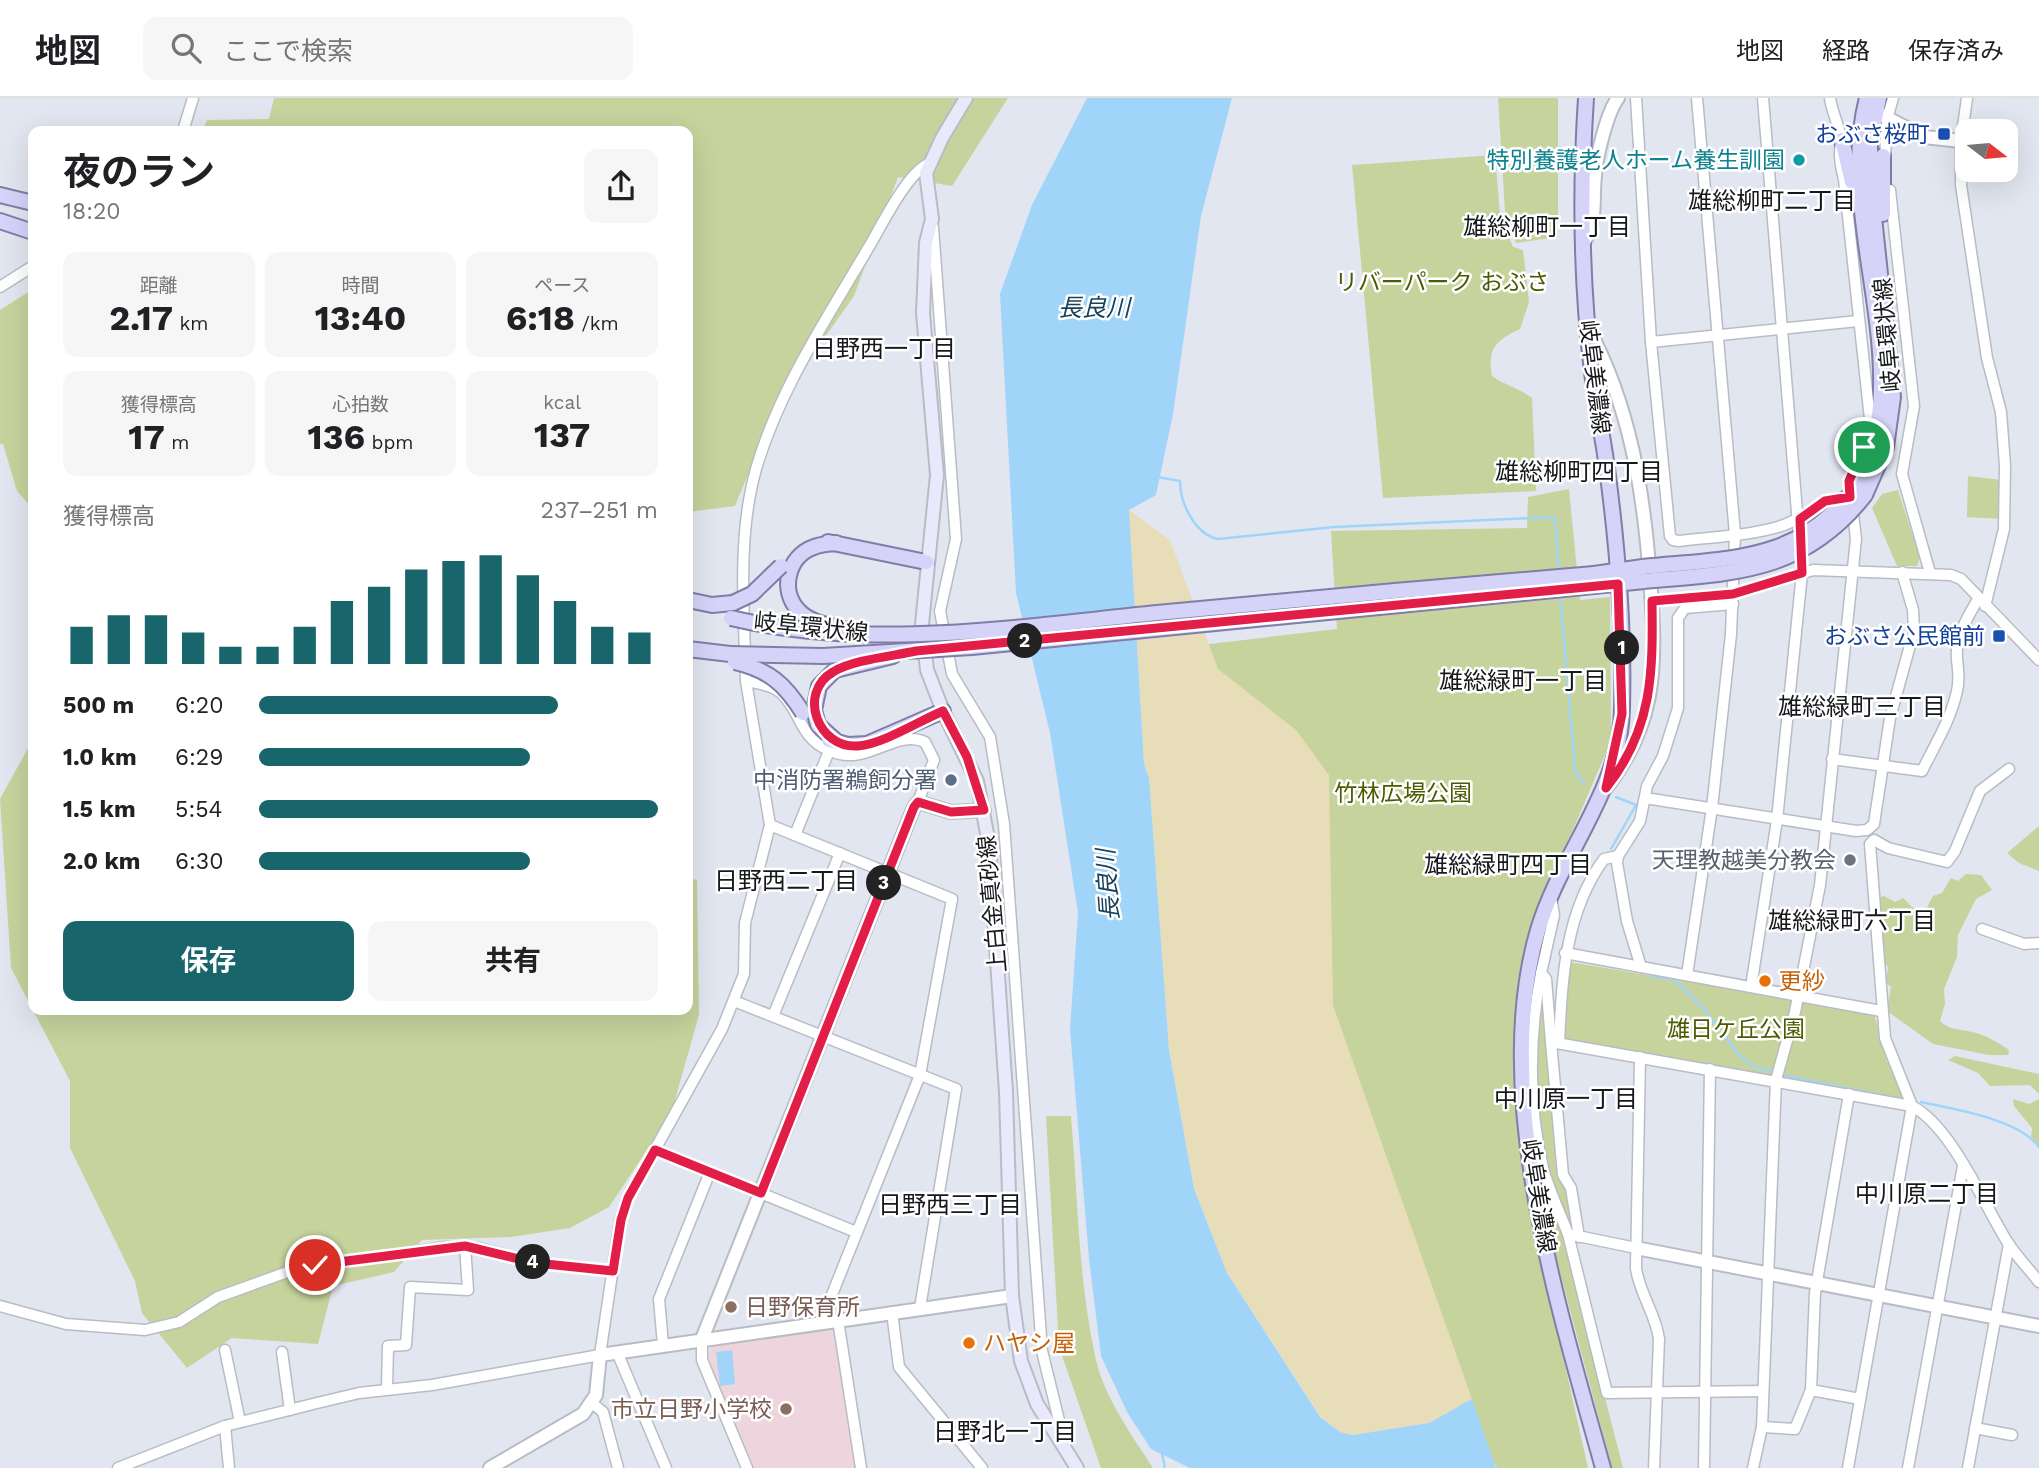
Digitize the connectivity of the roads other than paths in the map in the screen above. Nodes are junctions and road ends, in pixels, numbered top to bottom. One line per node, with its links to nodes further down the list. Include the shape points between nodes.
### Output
1 (192, 98): 15 (street)
2 (967, 98): 19 (main road)
3 (1586, 98): 26 (main road, 岐阜美濃線)
4 (1618, 98): 26 (street, via 1595,172 1592,230)
5 (1636, 98): 33 (street)
6 (1697, 98): 32 (street)
7 (1763, 98): 31 (street)
8 (1830, 98): 16 (street)
9 (1867, 98): 34 (main road, 岐阜環状線, via 1859,177)
10 (1879, 98): 34 (main road, 岐阜環状線, via 1870,144 1870,179)
11 (1893, 98): 13 (street)
12 (1967, 98): 14 (street)
13 (1883, 117): 17 (street, via 1924,137); 18 (street)
14 (1964, 119)
15 (184, 126)
16 (1842, 140): 29 (street, via 1838,155); 34 (main road, via 1851,175 1866,314)
17 (1955, 140)
18 (1883, 156): 34 (main road, via 1882,214 1899,371); 43 (street, via 1890,172 1913,406 1902,474)
19 (928, 164): 23 (main road, 上白金真砂線); 57 (street, via 919,168 873,240 799,366 767,436 749,505 744,581)
20 (1961, 182): 49 (street, via 1987,358 2001,412 2005,466 2004,529)
21 (0, 195): 22 (main road)
22 (28, 202)
23 (932, 219): 38 (main road, 上白金真砂線, via 926,243 923,313 937,475); 139 (street, via 956,539 940,611 952,674 990,737 1000,799 1042,1351)
24 (0, 221): 25 (main road)
25 (28, 230)
26 (1582, 244): 30 (main road, 岐阜美濃線)
27 (28, 269): 28 (street)
28 (0, 287)
29 (1858, 321): 31 (street); 35 (street, via 1870,419 1849,481)
30 (1588, 328): 44 (main road, 岐阜美濃線); 48 (street, via 1600,349 1639,475)
31 (1783, 328): 32 (street); 36 (street)
32 (1717, 335): 33 (street); 37 (street)
33 (1650, 342): 37 (street, via 1670,536 1679,541)
34 (1887, 394): 35 (main road, 岐阜環状線)
35 (1858, 492): 36 (street, via 1825,501); 40 (street); 44 (main road, 岐阜環状線, bridge, via 1793,542 1748,555)
36 (1800, 519): 37 (street); 42 (street)
37 (1735, 534): 46 (street)
38 (926, 562): 39 (main road, via 814,540 802,545); 58 (main road, 上白金真砂線, via 923,636 927,670)
39 (786, 568): 51 (main road, bridge); 52 (main road, bridge, via 791,600 799,611 811,620)
40 (1853, 570): 41 (street); 42 (street); 61 (street)
41 (1902, 572): 43 (street); 62 (street, via 1914,631)
42 (1802, 573): 46 (street); 69 (street)
43 (1930, 573): 49 (street, via 1961,579)
44 (1617, 577): 45 (main road, 岐阜環状線); 64 (main road, 岐阜美濃線, via 1622,714)
45 (1594, 580): 52 (main road, 岐阜環状線, bridge, via 969,631); 54 (main road, 岐阜環状線, bridge)
46 (1733, 599): 48 (street); 65 (street, via 1685,608 1678,618 1678,708); 67 (street)
47 (693, 601): 51 (main road)
48 (1652, 601): 64 (street, via 1653,670 1648,699 1634,743)
49 (1982, 602): 55 (street); 62 (street, via 1964,622 1956,657 1960,677 1956,695 1922,771)
50 (693, 607): 51 (main road, 岐阜環状線)
51 (732, 610): 52 (main road, 岐阜環状線, bridge, via 798,629)
52 (859, 634)
53 (693, 650): 56 (main road, 岐阜環状線)
54 (916, 651): 56 (main road, 岐阜環状線, bridge); 59 (main road, bridge, via 835,670 819,686)
55 (2036, 652)
56 (730, 657): 59 (main road, bridge, via 770,673)
57 (746, 681): 60 (street, via 782,693 808,736); 70 (street)
58 (943, 711): 60 (main road, via 867,744); 68 (main road, 上白金真砂線, via 967,757)
59 (808, 712): 60 (main road)
60 (833, 747): 66 (street, via 855,756 903,739 925,742 934,760); 72 (street)
61 (1832, 759): 62 (street); 71 (street)
62 (1882, 767): 71 (street, via 1874,824 1856,831)
63 (2009, 769): 86 (street, via 1980,791 1947,862 1871,840 1873,914 1883,982)
64 (1606, 788): 76 (main road, 岐阜美濃線)
65 (1645, 797): 67 (street); 74 (street, via 1640,821)
66 (918, 802): 68 (street, via 951,812); 75 (street)
67 (1712, 808): 69 (street); 82 (street)
68 (984, 810): 111 (main road, 上白金真砂線, via 1006,1092)
69 (1777, 820): 71 (street); 83 (street)
70 (770, 825): 72 (street); 85 (street, via 745,923 744,974)
71 (1824, 827): 84 (street, via 1820,885)
72 (795, 835): 73 (street)
73 (840, 853): 75 (street); 87 (street)
74 (1618, 856): 79 (street, via 1604,859 1592,878); 80 (street, via 1627,921)
75 (888, 873): 88 (street); 92 (street, via 952,899)
76 (1551, 894): 81 (street, via 1554,915); 149 (main road, 岐阜美濃線, via 1530,965 1524,1010 1525,1098 1550,1269)
77 (1982, 929): 78 (street, via 2024,944)
78 (2039, 943)
79 (1566, 953): 80 (street); 89 (street)
80 (1641, 967): 82 (street)
81 (1541, 973): 89 (street, via 1546,979); 101 (street, via 1532,1043 1534,1101 1544,1168)
82 (1687, 975): 83 (street)
83 (1751, 987): 84 (street)
84 (1798, 996): 86 (street); 93 (street)
85 (734, 1001): 87 (street); 96 (street)
86 (1881, 1010): 95 (street, via 1885,1038)
87 (773, 1016): 88 (street)
88 (824, 1037): 92 (street); 99 (street)
89 (1555, 1042): 90 (street); 101 (street, via 1563,1175 1570,1188)
90 (1640, 1057): 91 (street); 104 (street)
91 (1710, 1069): 93 (street); 105 (street)
92 (920, 1075): 100 (street); 114 (street, via 956,1089)
93 (1776, 1080): 94 (street); 107 (street)
94 (1849, 1094): 95 (street); 109 (street)
95 (1912, 1106): 97 (street, via 1926,1113); 110 (street)
96 (655, 1150): 98 (street); 106 (street, via 628,1198)
97 (1963, 1166): 102 (street); 113 (street)
98 (710, 1172): 99 (street); 121 (street, via 659,1299)
99 (761, 1193): 100 (street); 120 (street)
100 (856, 1232): 118 (street)
101 (1573, 1235): 104 (street); 130 (street, via 1607,1393)
102 (2009, 1244): 108 (street); 116 (street)
103 (465, 1246): 106 (street, via 536,1263); 112 (street, via 293,1270 218,1297 178,1322 145,1330 66,1324); 126 (street, via 468,1290 410,1287 406,1345 388,1346)
104 (1636, 1248): 105 (street); 130 (street, via 1637,1281 1657,1327)
105 (1708, 1262): 107 (street); 128 (street)
106 (613, 1271): 125 (street)
107 (1768, 1273): 109 (street); 129 (street)
108 (2039, 1282)
109 (1817, 1283): 110 (street); 127 (street)
110 (1879, 1295): 113 (street); 131 (street)
111 (1012, 1296): 114 (street); 139 (main road, 上白金真砂線, via 1021,1361 1037,1404)
112 (0, 1306)
113 (1937, 1306): 116 (street); 154 (street)
114 (920, 1308): 115 (street)
115 (892, 1312): 117 (street); 147 (street, via 899,1367)
116 (1995, 1317): 119 (street); 137 (street)
117 (838, 1320): 118 (street); 146 (street)
118 (821, 1322): 120 (street)
119 (2039, 1326)
120 (702, 1339): 121 (street); 145 (street, via 702,1360)
121 (663, 1345): 124 (street)
122 (225, 1350): 134 (street)
123 (282, 1352): 133 (street)
124 (617, 1352): 125 (street); 144 (street)
125 (600, 1355): 126 (street, via 432,1385); 132 (street)
126 (387, 1388): 133 (street)
127 (1811, 1390): 131 (street); 136 (street, via 1795,1429)
128 (1705, 1391): 129 (street); 130 (street); 151 (street)
129 (1763, 1391): 136 (street)
130 (1655, 1392): 150 (street)
131 (1860, 1399): 153 (street)
132 (592, 1403): 142 (street, via 583,1414); 143 (street, via 603,1412)
133 (290, 1410): 134 (street)
134 (240, 1422): 135 (street)
135 (225, 1426): 140 (street); 141 (street)
136 (1762, 1427): 152 (street)
137 (1975, 1428): 138 (street); 155 (street)
138 (2012, 1435)
139 (1068, 1454): 148 (main road, 上白金真砂線)
140 (118, 1468)
141 (229, 1468)
142 (489, 1468)
143 (618, 1468)
144 (666, 1468)
145 (747, 1468)
146 (862, 1468)
147 (982, 1468)
148 (1077, 1468)
149 (1603, 1468)
150 (1654, 1468)
151 (1704, 1468)
152 (1753, 1468)
153 (1848, 1468)
154 (1908, 1468)
155 (1968, 1468)

